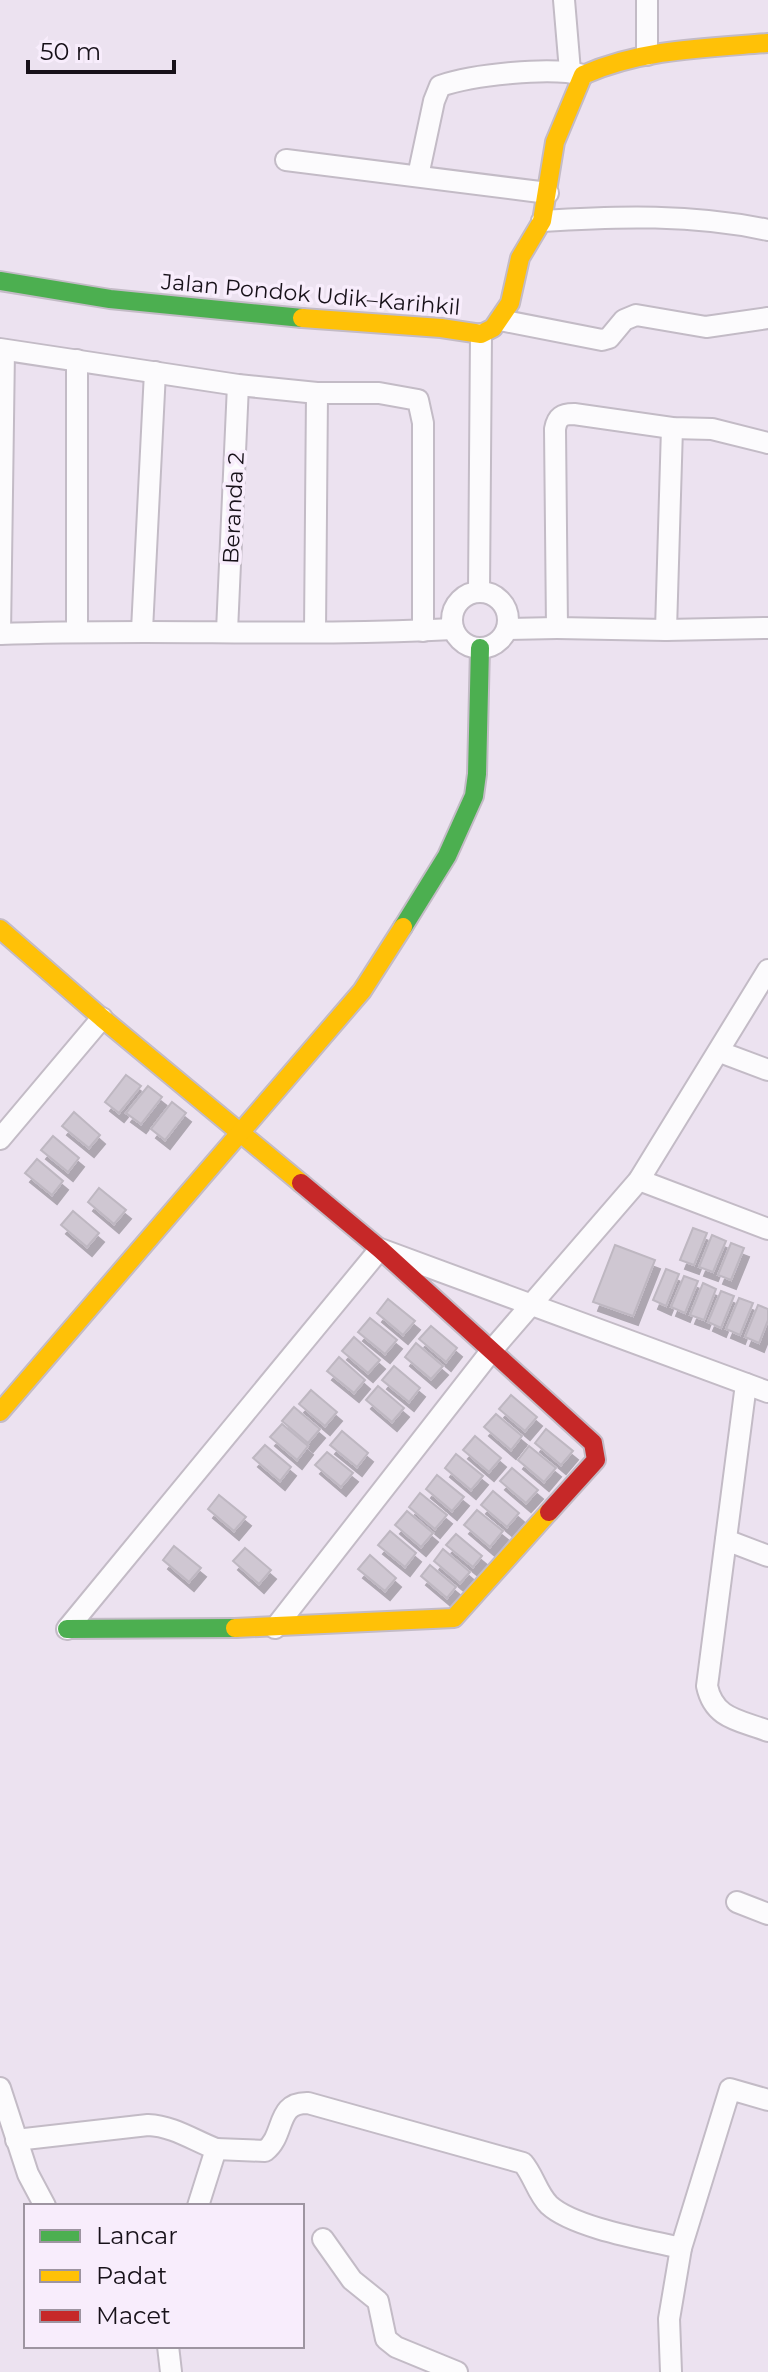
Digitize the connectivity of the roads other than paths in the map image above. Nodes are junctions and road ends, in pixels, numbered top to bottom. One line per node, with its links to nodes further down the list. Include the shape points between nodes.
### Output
1 (564, 0): 5 (street)
2 (647, 0): 4 (street)
3 (768, 43): 4 (street)
4 (647, 55): 5 (street)
5 (577, 73): 7 (street, via 471,78 440,86); 8 (street, via 555,142)
6 (286, 160): 7 (street)
7 (418, 176): 8 (street)
8 (548, 193): 9 (street)
9 (542, 221): 10 (street, via 704,219); 13 (street, via 520,258 510,303)
10 (768, 230)
11 (0, 281): 14 (street, Jalan Pondok Udik–Karihkil, via 194,310)
12 (768, 318): 13 (street, via 706,327 636,315 602,340)
13 (500, 320): 14 (street, Jalan Pondok Udik–Karihkil)
14 (481, 334): 22 (street)
15 (2, 350): 16 (street); 33 (street)
16 (77, 360): 17 (street); 29 (street)
17 (155, 372): 18 (street); 27 (street)
18 (238, 385): 19 (street); 30 (street, Beranda 2)
19 (317, 393): 31 (street, via 379,393 421,404); 32 (street)
20 (672, 428): 21 (street, via 712,429); 23 (street, via 574,414 558,419); 28 (street)
21 (768, 443)
22 (479, 592): 25 (street, via 456,604); 26 (street, via 503,603)
23 (557, 628): 26 (street); 28 (street)
24 (768, 628): 28 (street)
25 (453, 629): 31 (street); 34 (street, via 463,643)
26 (507, 629): 34 (street, via 497,643)
27 (142, 630): 29 (street); 30 (street)
28 (666, 630)
29 (77, 631): 33 (street)
30 (227, 631): 32 (street)
31 (423, 631): 32 (street)
32 (315, 632)
33 (0, 634)
34 (480, 648): 40 (street, via 474,796 447,856 362,991)
35 (0, 929): 37 (street)
36 (768, 970): 38 (street)
37 (102, 1018): 40 (street); 41 (street)
38 (720, 1052): 39 (street); 42 (street)
39 (768, 1070)
40 (241, 1133): 44 (street); 49 (street)
41 (0, 1139)
42 (639, 1180): 43 (street); 45 (street)
43 (768, 1229)
44 (380, 1249): 45 (street); 46 (street); 53 (street)
45 (534, 1304): 46 (street); 47 (street)
46 (492, 1350): 52 (street); 52 (street, via 593,1443 596,1460 454,1618)
47 (746, 1384): 48 (street); 50 (street)
48 (768, 1392)
49 (0, 1412)
50 (726, 1540): 51 (street); 54 (street, via 708,1694 719,1712)
51 (768, 1556)
52 (275, 1628): 53 (street)
53 (67, 1629)
54 (768, 1731)
55 (737, 1902): 56 (street)
56 (768, 1914)
57 (0, 2088): 59 (street)
58 (768, 2100): 64 (street, via 730,2089)
59 (16, 2140): 60 (street, via 148,2125 170,2127); 61 (street)
60 (216, 2149): 62 (street); 64 (street, via 265,2151 287,2109 308,2103 523,2163 548,2204 567,2218)
61 (44, 2204)
62 (199, 2204)
63 (323, 2239): 67 (street, via 352,2280 378,2301 386,2339)
64 (681, 2248): 68 (street, via 669,2319)
65 (168, 2348): 66 (street)
66 (171, 2372)
67 (457, 2372)
68 (671, 2372)

